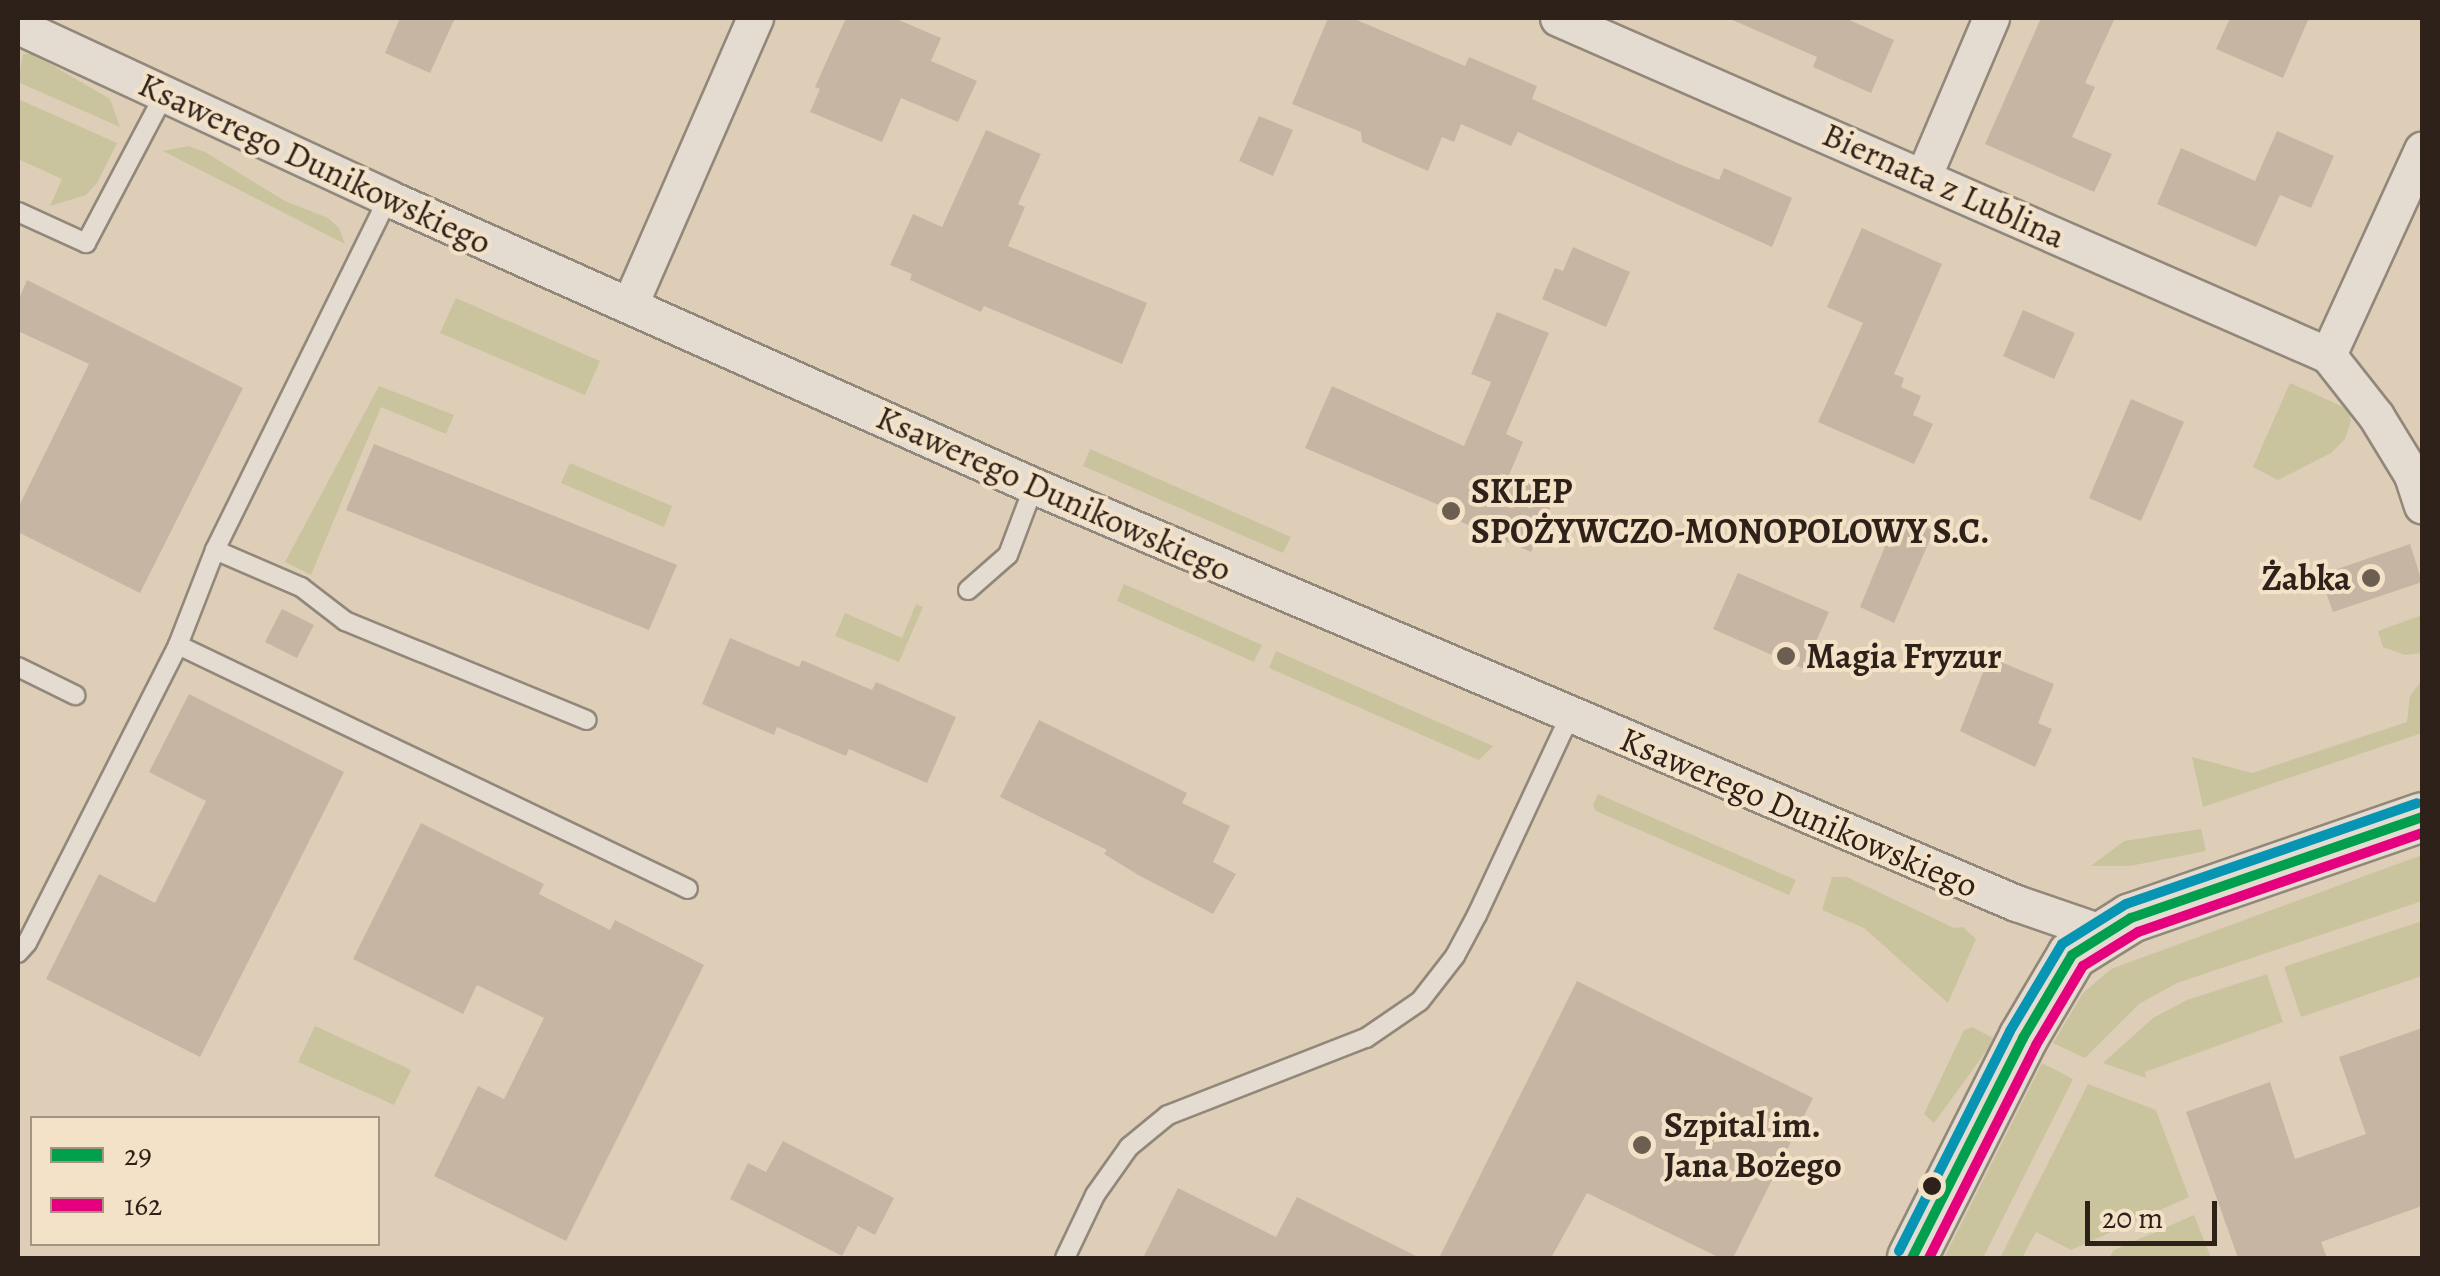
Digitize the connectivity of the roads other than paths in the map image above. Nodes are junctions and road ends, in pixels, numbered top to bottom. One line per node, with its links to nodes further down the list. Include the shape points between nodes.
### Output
1 (755, 18): 10 (street)
2 (1558, 18): 7 (street, Biernata z Lublina)
3 (1992, 18): 7 (street)
4 (18, 26): 5 (street, Ksawerego Dunikowskiego)
5 (165, 94): 8 (street, Ksawerego Dunikowskiego); 9 (lane, via 86,243)
6 (2422, 150): 11 (street)
7 (1924, 175): 11 (street, Biernata z Lublina)
8 (388, 198): 10 (street, Ksawerego Dunikowskiego); 14 (lane)
9 (18, 212)
10 (630, 304): 13 (street, Ksawerego Dunikowskiego)
11 (2328, 355): 12 (street)
12 (2419, 484)
13 (1034, 486): 15 (lane, via 1008,556); 19 (street, Ksawerego Dunikowskiego)
14 (215, 550): 16 (lane); 20 (lane, via 301,587 344,621)
15 (968, 590)
16 (178, 645): 22 (lane); 24 (lane)
17 (18, 667): 18 (lane)
18 (75, 695)
19 (1570, 716): 23 (street, Ksawerego Dunikowskiego, via 2016,903); 25 (lane, via 1478,916 1420,1001 1366,1038 1168,1115 1129,1146)
20 (586, 720)
21 (2422, 817): 23 (street)
22 (688, 889)
23 (2103, 933): 26 (street, via 2072,955 2054,980)
24 (18, 953)
25 (1066, 1258)
26 (1912, 1258)

